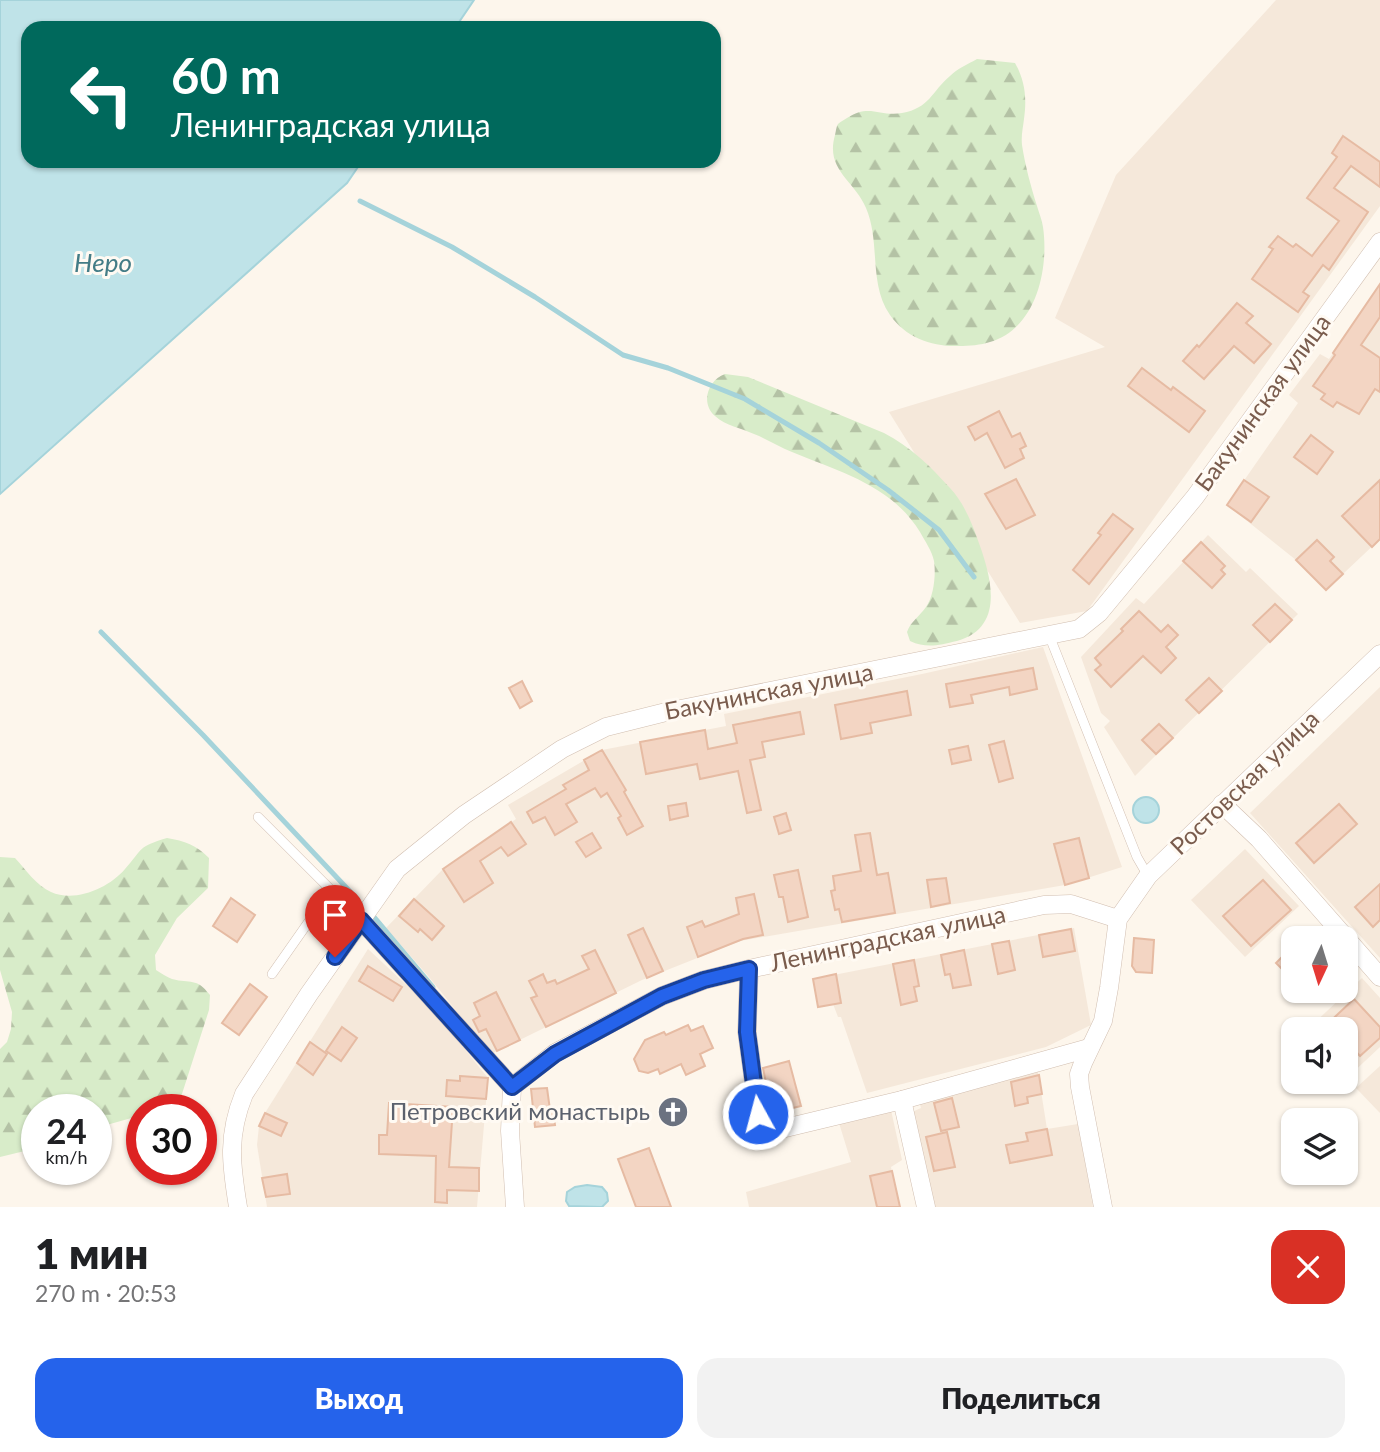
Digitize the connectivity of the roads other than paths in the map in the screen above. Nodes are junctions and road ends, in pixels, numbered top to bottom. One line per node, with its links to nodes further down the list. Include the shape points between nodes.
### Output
1 (1380, 242): 2 (street, Бакунинская улица, via 1195,497 1100,613 1079,629)
2 (1049, 635): 6 (lane); 9 (street, Бакунинская улица, via 606,727 562,749 464,815 397,869)
3 (1380, 654): 4 (street, Ростовская улица)
4 (1222, 804): 6 (street, Ростовская улица); 12 (street, via 1259,839)
5 (258, 817): 7 (lane)
6 (1148, 876): 8 (street, Ростовская улица)
7 (335, 894): 9 (lane); 11 (lane, via 318,907)
8 (1118, 919): 10 (street, Ленинградская улица, via 1071,904 1044,905); 13 (street, via 1103,1021)
9 (361, 920): 14 (street); 16 (street, Бакунинская улица, via 244,1094 230,1143)
10 (749, 969): 14 (street, Ленинградская улица, via 662,996 555,1054); 15 (street, via 747,1032 758,1114 764,1127 778,1130)
11 (272, 974)
12 (1380, 977)
13 (1089, 1048): 15 (street); 19 (street, via 1079,1074 1080,1087)
14 (512, 1087): 17 (street)
15 (902, 1100): 18 (street)
16 (238, 1207)
17 (515, 1207)
18 (926, 1207)
19 (1103, 1207)

